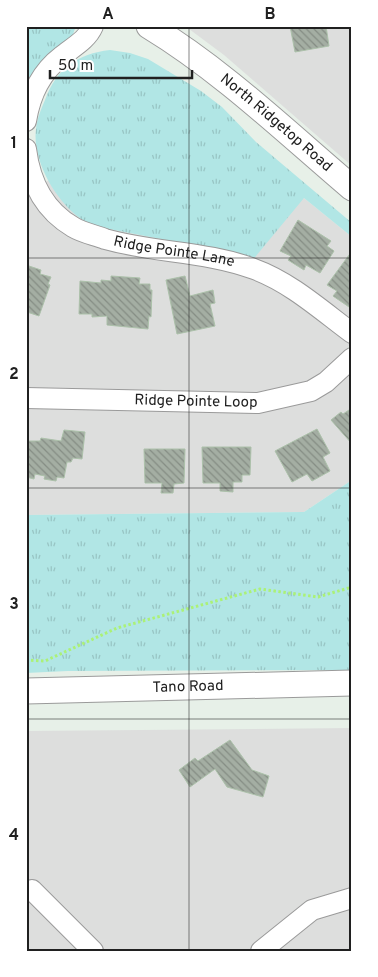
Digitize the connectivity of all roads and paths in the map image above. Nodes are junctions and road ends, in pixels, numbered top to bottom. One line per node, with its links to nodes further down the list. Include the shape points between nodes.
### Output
1 (93, 26): 3 (street, via 86,38 46,70)
2 (149, 26): 5 (street, North Ridgetop Road, via 183,47 228,82)
3 (26, 121)
4 (26, 149): 6 (street, Ridge Pointe Lane, via 37,190 74,228 120,243 214,258 255,269 288,286)
5 (352, 188)
6 (352, 333)
7 (352, 358): 8 (street, Ridge Pointe Loop, via 311,391 258,403)
8 (26, 398)
9 (352, 587): 10 (path, via 318,597 260,589 117,628 45,661)
10 (26, 660)
11 (352, 684): 12 (street, Tano Road)
12 (26, 692)
13 (32, 890): 15 (street)
14 (352, 898): 16 (street, via 312,910)
15 (93, 951)
16 (261, 951)

